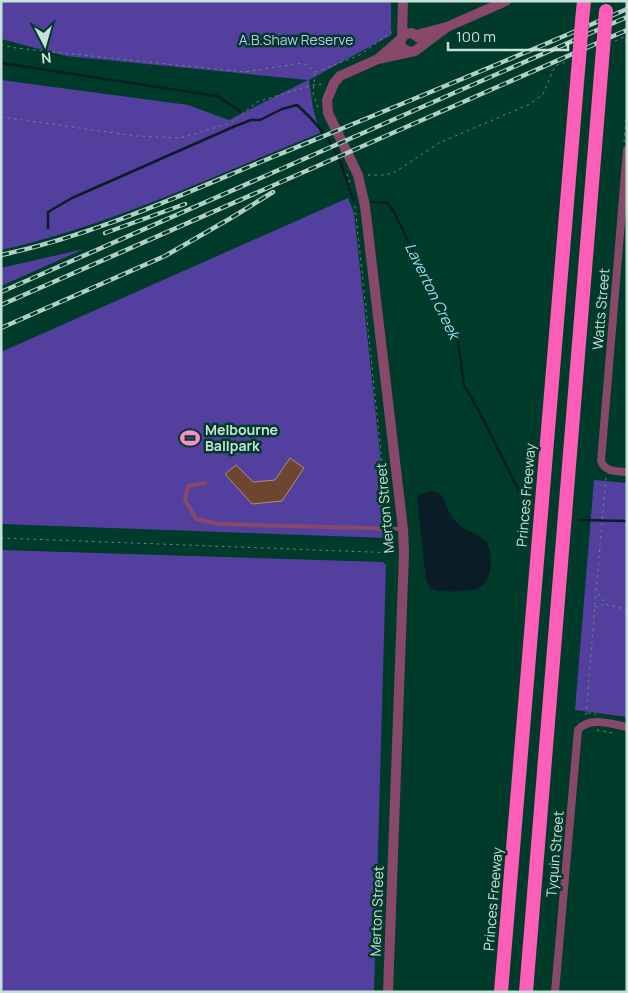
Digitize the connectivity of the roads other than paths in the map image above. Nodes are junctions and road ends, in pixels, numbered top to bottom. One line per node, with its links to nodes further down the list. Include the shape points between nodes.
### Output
1 (506, 1): 5 (street)
2 (584, 1): 16 (highway, Princes Freeway, bridge, via 576,59)
3 (404, 4): 6 (street); 7 (street)
4 (607, 6): 17 (highway, bridge)
5 (447, 27): 7 (street); 8 (street)
6 (402, 34): 7 (street); 8 (street, via 401,47); 9 (street)
7 (415, 34): 8 (street, via 420,40)
8 (413, 50): 9 (street)
9 (378, 59): 13 (street, Merton Street, via 340,76 327,100 328,113 358,175 367,218)
10 (627, 150): 11 (street, Watts Street, via 601,461 606,472)
11 (627, 472)
12 (205, 483): 13 (lane, via 188,486 185,500 196,519 219,524)
13 (403, 529): 15 (street, Merton Street)
14 (627, 727): 18 (street, Tyquin Street, via 586,723 577,734)
15 (388, 992)
16 (501, 992)
17 (526, 992)
18 (556, 992)

